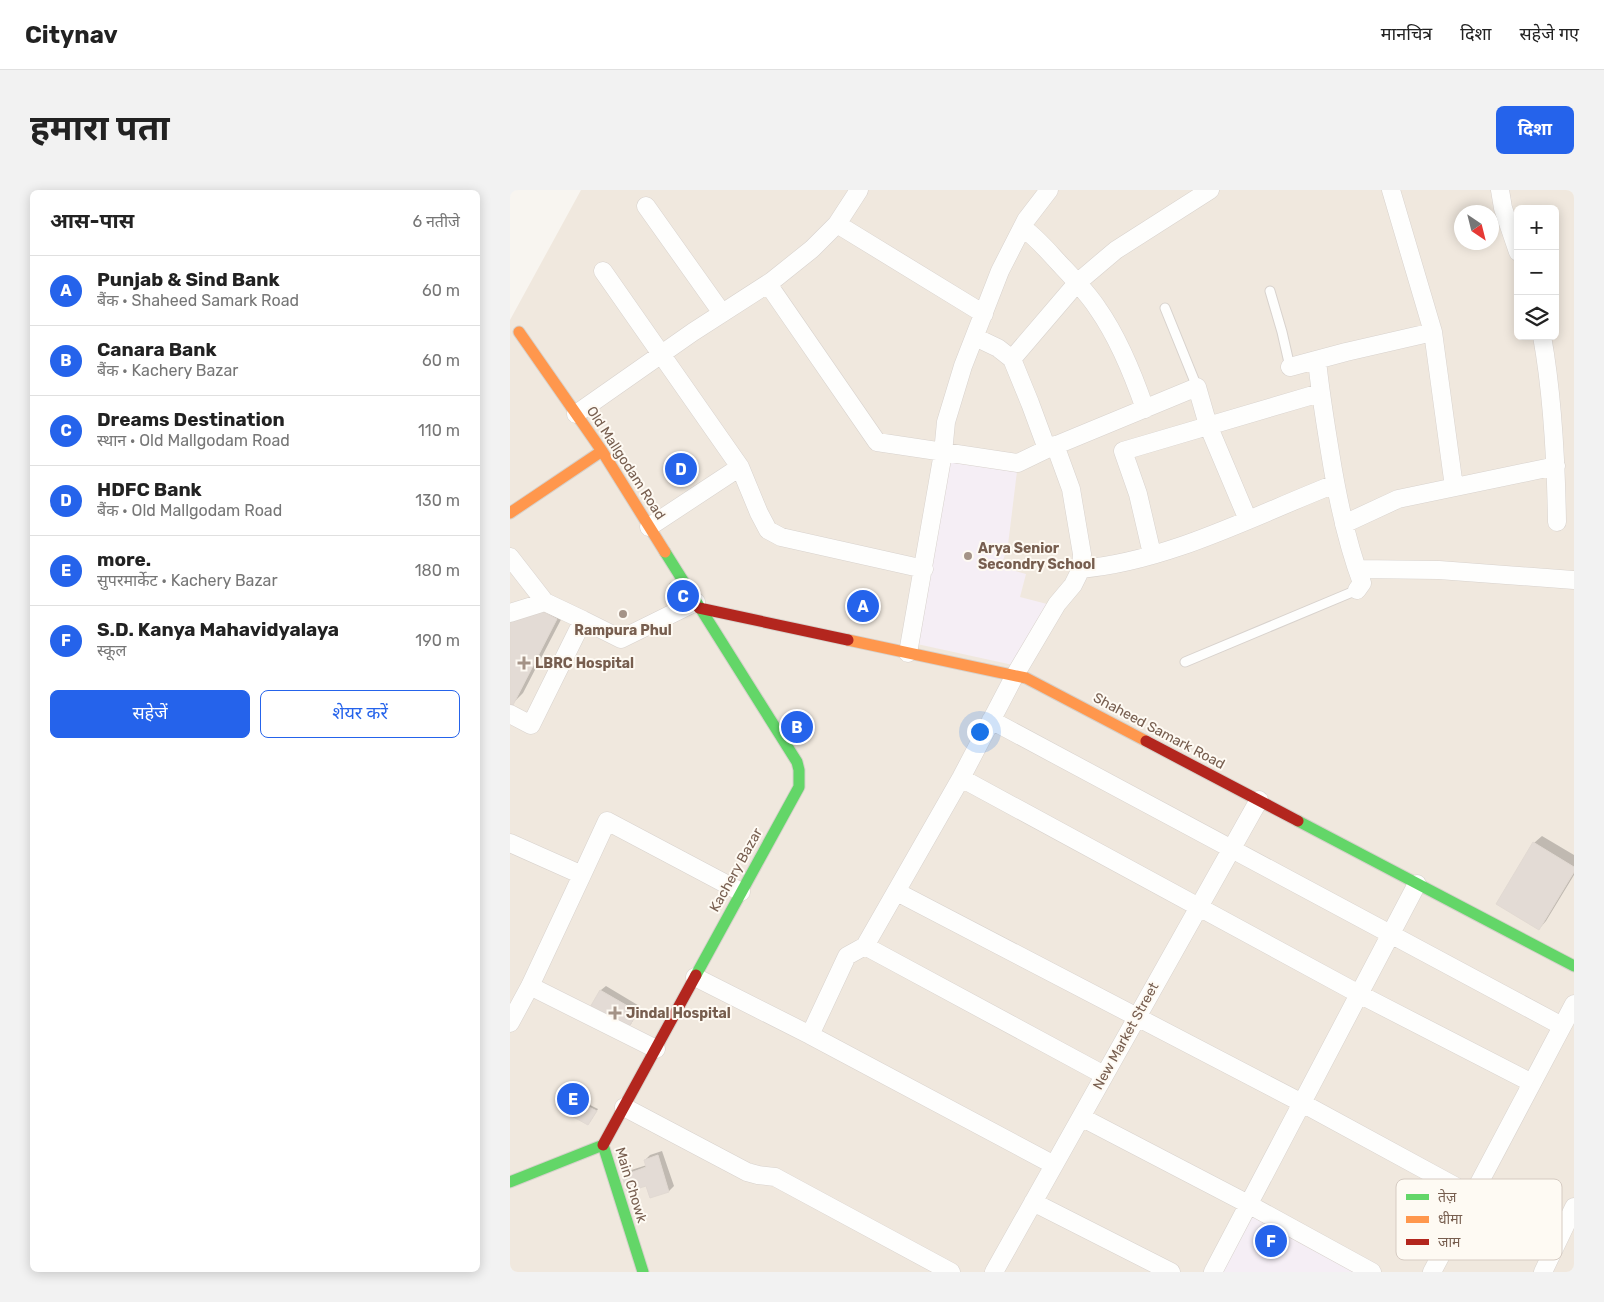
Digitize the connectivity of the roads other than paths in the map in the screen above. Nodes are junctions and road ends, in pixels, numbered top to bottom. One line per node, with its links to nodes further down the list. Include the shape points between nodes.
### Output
1 (859, 190): 7 (street)
2 (1048, 190): 8 (street)
3 (1210, 190): 11 (street, via 1116,250)
4 (1391, 190): 18 (street)
5 (1500, 190): 9 (street)
6 (646, 206): 15 (street)
7 (837, 224): 12 (street); 16 (street)
8 (1022, 228): 11 (street, via 1033,235); 16 (street)
9 (1517, 250)
10 (603, 271): 21 (street)
11 (1077, 283): 22 (street); 27 (street, via 1114,333)
12 (768, 284): 15 (street); 32 (street, via 877,442)
13 (1270, 291): 24 (lane)
14 (1165, 308): 25 (lane)
15 (722, 313): 21 (street)
16 (984, 314): 19 (street)
17 (520, 332): 28 (street, Old Mallgodam Road)
18 (1433, 332): 23 (street); 36 (street)
19 (975, 337): 22 (street); 32 (street, via 946,422)
20 (1543, 340): 33 (street)
21 (661, 354): 28 (street); 34 (street)
22 (1012, 359): 30 (street)
23 (1317, 360): 24 (street); 26 (street)
24 (1290, 368)
25 (1197, 387): 27 (street); 29 (street)
26 (1320, 393): 29 (street); 35 (street)
27 (1145, 409): 30 (street)
28 (576, 414): 31 (street, Old Mallgodam Road)
29 (1208, 425): 38 (street); 42 (street, via 1124,451)
30 (1051, 447): 32 (street, via 1018,463); 45 (street, via 1071,490 1082,554)
31 (602, 451): 37 (street); 41 (street, Old Mallgodam Road)
32 (943, 453): 44 (street)
33 (1556, 466): 36 (street); 39 (street)
34 (740, 467): 41 (street); 44 (street, via 768,530 781,537)
35 (1335, 484): 38 (street); 40 (street)
36 (1454, 487): 40 (street, via 1398,499)
37 (511, 510)
38 (1248, 520): 42 (street)
39 (1557, 522)
40 (1344, 524): 46 (street)
41 (649, 526): 50 (street, Old Mallgodam Road)
42 (1152, 554): 45 (street, via 1107,567)
43 (510, 557): 49 (street)
44 (924, 569): 53 (street)
45 (1081, 569): 55 (street)
46 (1357, 570): 47 (street, via 1439,570); 48 (street, via 1362,583)
47 (1574, 580)
48 (1357, 590): 54 (lane)
49 (544, 602): 51 (street); 52 (street)
50 (699, 608): 52 (street, via 622,639); 53 (street, Shaheed Samark Road); 64 (street, Kachery Bazar, via 797,762 799,770 798,787)
51 (510, 613)
52 (583, 620): 56 (street, via 531,725)
53 (908, 653): 55 (street, Shaheed Samark Road)
54 (1185, 662)
55 (1015, 674): 57 (street); 59 (street, Shaheed Samark Road)
56 (510, 714)
57 (991, 720): 58 (street); 60 (street)
58 (961, 778): 65 (street); 66 (street)
59 (1259, 800): 60 (street, New Market Street); 63 (street, Shaheed Samark Road)
60 (1232, 848): 66 (street, New Market Street); 67 (street)
61 (512, 849): 62 (street)
62 (582, 875): 64 (street, via 607,821); 71 (street)
63 (1418, 884): 67 (street); 69 (street, Shaheed Samark Road)
64 (741, 892): 70 (street, Kachery Bazar)
65 (897, 892): 68 (street); 74 (street)
66 (1199, 907): 72 (street); 74 (street, New Market Street)
67 (1391, 934): 72 (street); 76 (street)
68 (865, 946): 77 (street, via 847,956); 79 (street)
69 (1574, 966)
70 (695, 977): 77 (street); 78 (street, Kachery Bazar)
71 (530, 986): 75 (street); 78 (street)
72 (1359, 994): 80 (street); 81 (street)
73 (1574, 1004): 76 (street)
74 (1137, 1017): 79 (street, New Market Street); 81 (street)
75 (510, 1024)
76 (1562, 1026): 80 (street)
77 (810, 1035): 85 (street)
78 (656, 1050): 82 (street, Kachery Bazar)
79 (1104, 1075): 83 (street, New Market Street)
80 (1532, 1083): 87 (street)
81 (1302, 1103): 86 (street); 90 (street)
82 (624, 1107): 84 (street, Kachery Bazar); 96 (street, via 747,1172 775,1177)
83 (1081, 1117): 85 (street, New Market Street); 90 (street)
84 (604, 1145): 88 (street, Main Chowk); 95 (street, Main Chowk)
85 (1054, 1165): 89 (street, New Market Street)
86 (1442, 1179)
87 (1482, 1179)
88 (510, 1182)
89 (1033, 1202): 97 (street, New Market Street); 98 (street)
90 (1248, 1204): 99 (street); 100 (street)
91 (1574, 1207): 92 (street)
92 (1562, 1232)
93 (1438, 1260): 101 (street)
94 (1549, 1260): 102 (street)
95 (643, 1272)
96 (951, 1272)
97 (994, 1272)
98 (1171, 1272)
99 (1213, 1272)
100 (1372, 1272)
101 (1432, 1272)
102 (1543, 1272)

